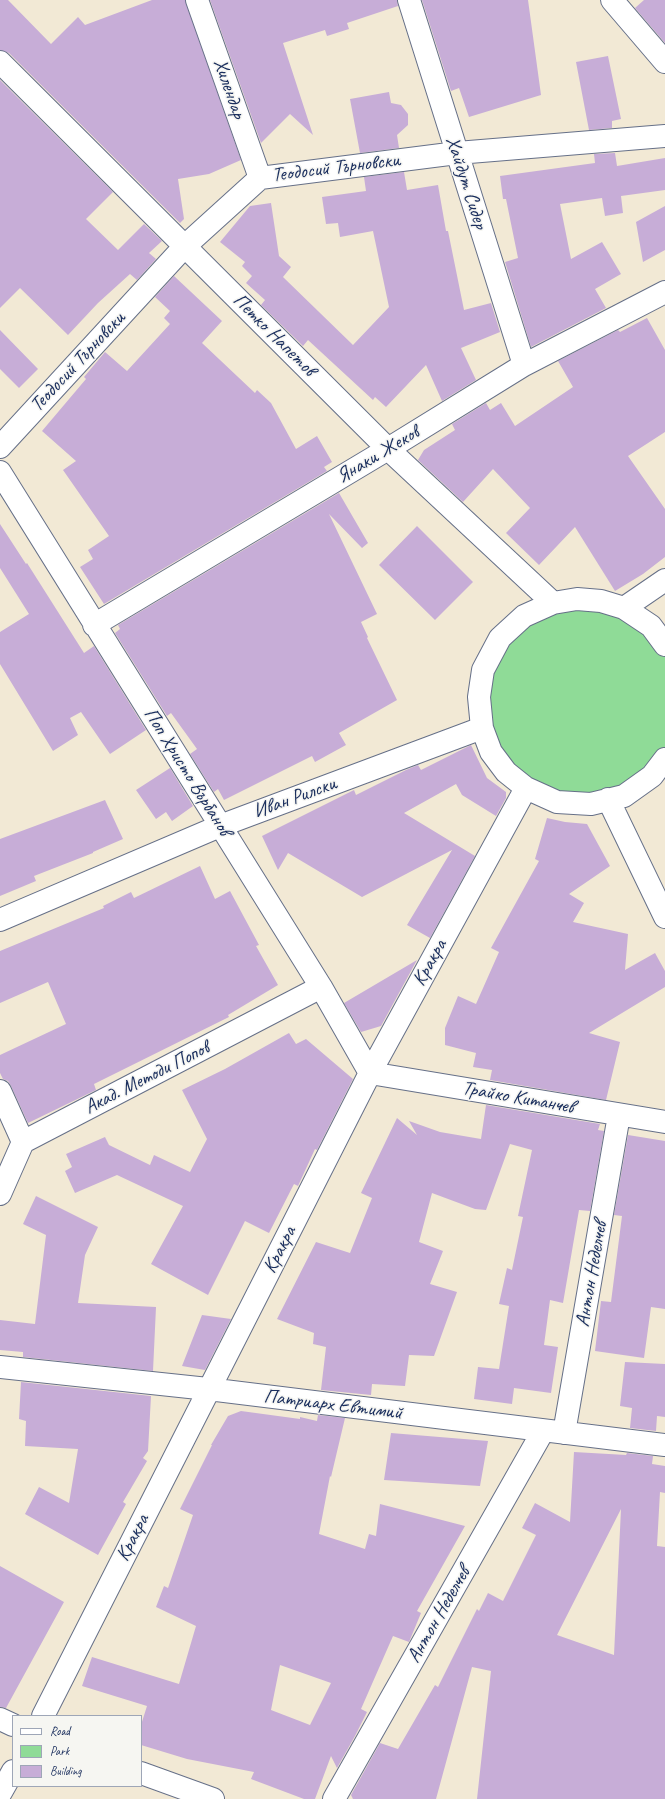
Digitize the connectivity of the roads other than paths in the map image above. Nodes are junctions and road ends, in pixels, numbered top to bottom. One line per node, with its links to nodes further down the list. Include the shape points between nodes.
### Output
1 (198, 0): 8 (street, Хилендар)
2 (409, 0): 7 (street, Хайдут Сидер)
3 (612, 0): 5 (street)
4 (0, 62): 9 (street, Петко Напетов)
5 (665, 62)
6 (665, 136): 7 (street, Теодосий Търновски)
7 (456, 153): 8 (street, Теодосий Търновски); 11 (street, Хайдут Сидер)
8 (260, 178): 9 (street, Теодосий Търновски)
9 (185, 246): 12 (street, Теодосий Търновски); 13 (street, Петко Напетов)
10 (665, 292): 11 (street, Янаки Жеков)
11 (524, 365): 13 (street, Янаки Жеков)
12 (0, 447)
13 (388, 449): 16 (street, Петко Напетов); 18 (street, Янаки Жеков)
14 (0, 472): 18 (street, Поп Христо Върбанов)
15 (665, 580): 17 (street)
16 (553, 603): 17 (street, via 577,599 595,600); 20 (street, via 524,616 500,638 483,670 479,697)
17 (624, 608): 19 (street, via 651,626)
18 (94, 625): 24 (street, Поп Христо Върбанов)
19 (665, 645)
20 (482, 728): 22 (street, via 491,752 506,772); 24 (street, Иван Рилски)
21 (665, 759): 23 (street, via 652,776 624,796)
22 (526, 788): 23 (street, via 557,802 591,804); 28 (street, Кракра)
23 (608, 800): 25 (street)
24 (220, 826): 26 (street, Иван Рилски); 27 (street, Поп Христо Върбанов)
25 (665, 917)
26 (0, 920)
27 (321, 988): 28 (street, Поп Христо Върбанов); 32 (street, Акад. Методи Попов)
28 (370, 1073): 30 (street, Трайко Китанчев); 35 (street, Кракра)
29 (0, 1091): 32 (street)
30 (619, 1115): 31 (street, Трайко Китанчев); 36 (street, Антон Неделчев)
31 (665, 1122)
32 (23, 1142): 33 (street)
33 (0, 1194)
34 (0, 1367): 35 (street, Патриарх Евтимий)
35 (208, 1389): 36 (street, Патриарх Евтимий); 38 (street, Кракра)
36 (553, 1432): 37 (street, Патриарх Евтимий); 45 (street, Антон Неделчев)
37 (665, 1445)
38 (44, 1715)
39 (0, 1719): 40 (street)
40 (12, 1725)
41 (12, 1773): 43 (street)
42 (142, 1773): 44 (street)
43 (0, 1794)
44 (213, 1799)
45 (334, 1799)

